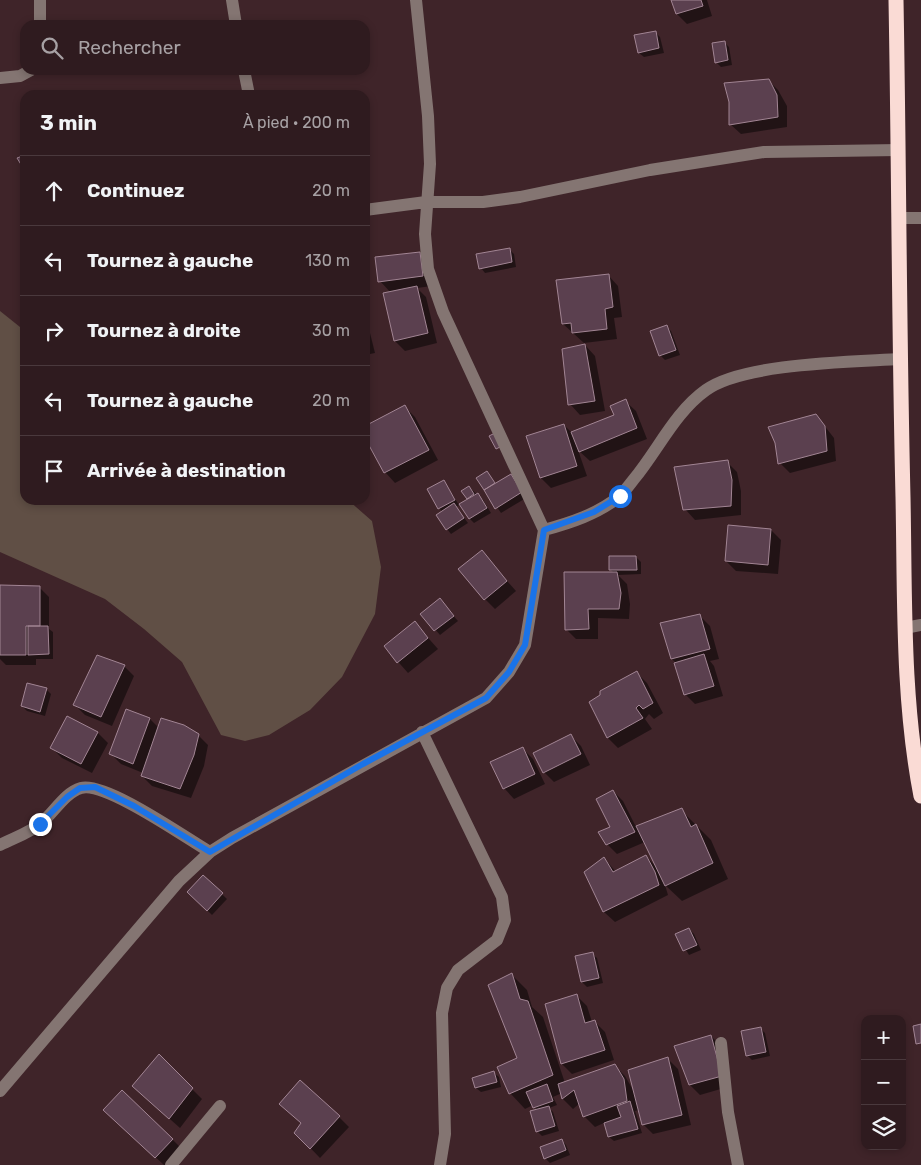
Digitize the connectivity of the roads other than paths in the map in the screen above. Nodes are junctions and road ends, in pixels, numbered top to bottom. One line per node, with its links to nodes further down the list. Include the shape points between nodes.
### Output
1 (40, 0): 5 (street)
2 (232, 0): 6 (street)
3 (416, 0): 12 (street, via 428,116 430,164)
4 (896, 0): 11 (highway)
5 (40, 20)
6 (235, 20)
7 (22, 75): 9 (street)
8 (245, 75): 10 (street)
9 (0, 78)
10 (248, 90)
11 (899, 150): 12 (street, via 764,152 650,170 520,197 483,202); 14 (highway)
12 (426, 202): 13 (street); 17 (street, via 428,269 444,312)
13 (370, 209)
14 (899, 218): 15 (street); 16 (highway)
15 (921, 218)
16 (900, 358): 17 (street, via 782,368 733,378 706,389 671,428 620,496 594,512); 19 (highway)
17 (544, 530): 20 (street, via 525,645 513,666 486,698)
18 (921, 625): 19 (street)
19 (906, 628): 21 (highway, via 913,743)
20 (422, 732): 23 (street); 28 (street, via 502,897 505,920 497,940 458,970 447,988 442,1013 445,1134)
21 (921, 796)
22 (0, 844): 23 (street, via 40,824 80,788 95,787 134,806)
23 (210, 852): 25 (street, via 179,881)
24 (721, 1042): 29 (street, via 728,1112)
25 (0, 1091)
26 (220, 1106): 27 (street)
27 (172, 1165)
28 (440, 1165)
29 (738, 1165)

